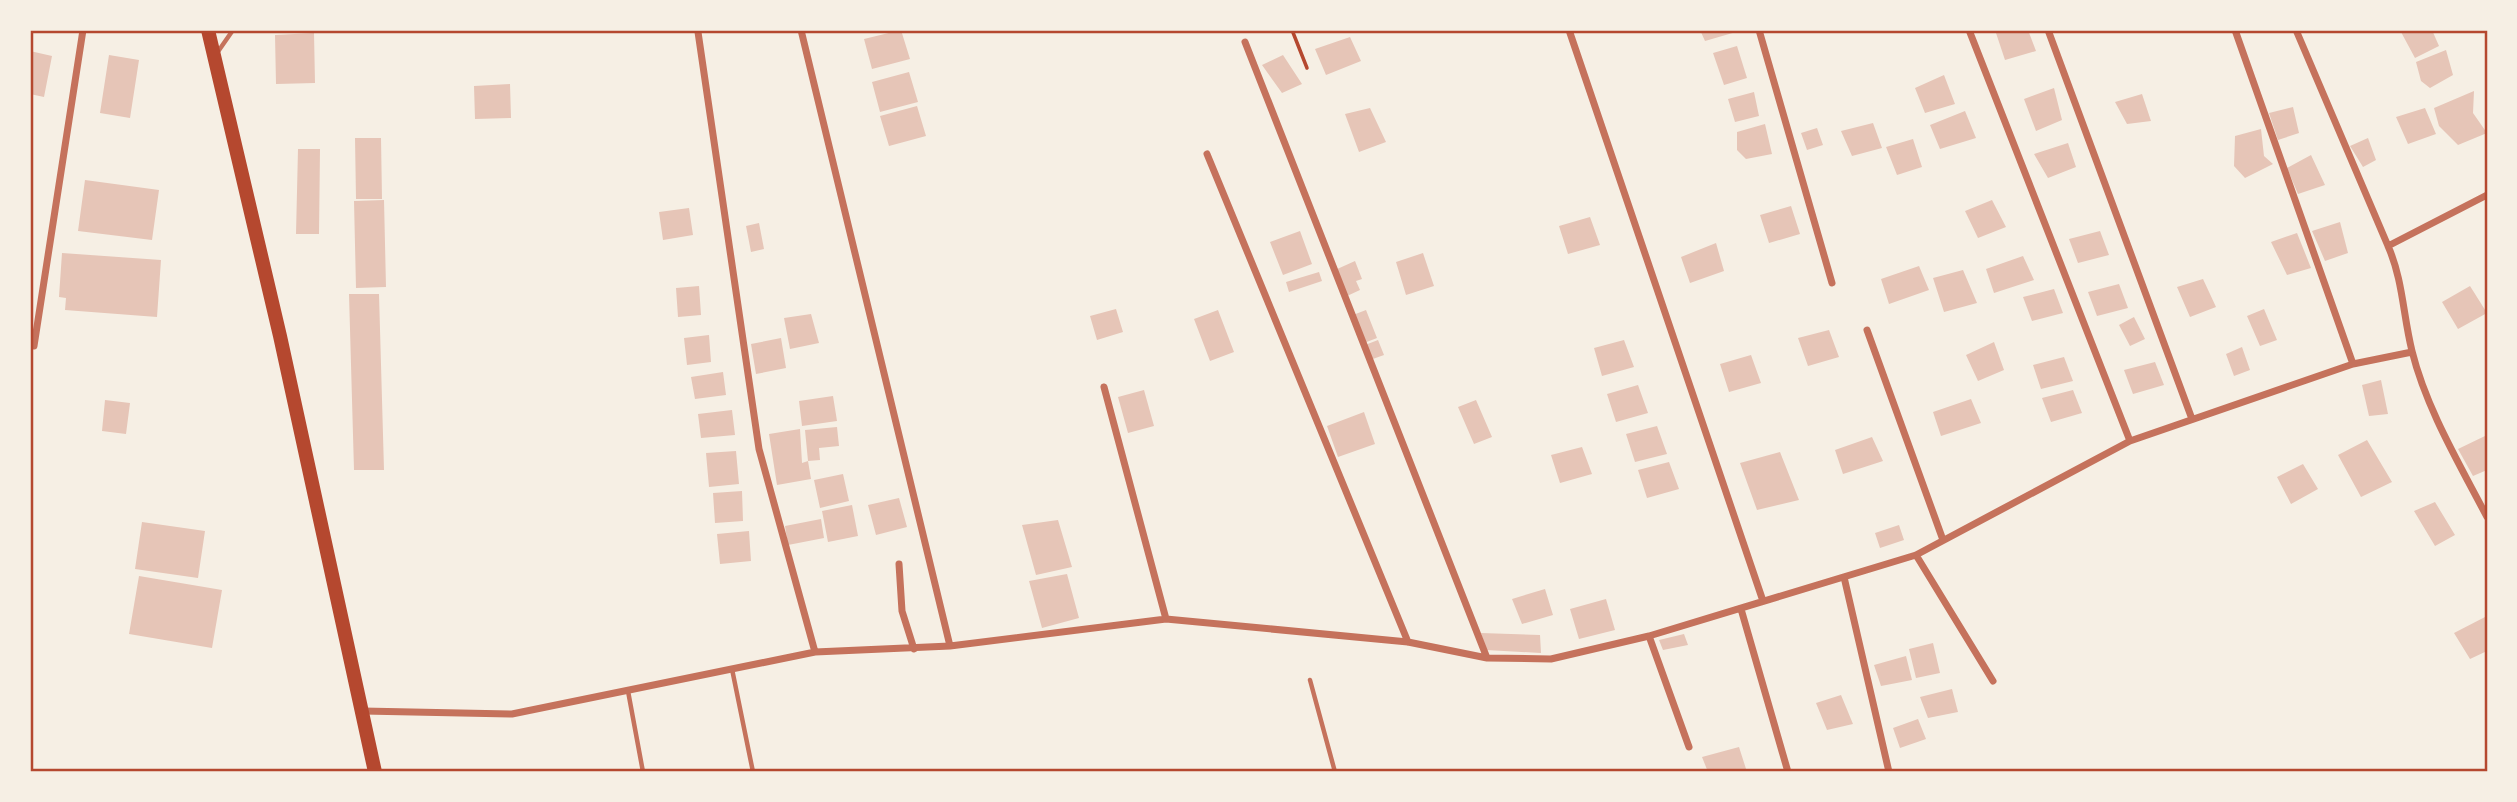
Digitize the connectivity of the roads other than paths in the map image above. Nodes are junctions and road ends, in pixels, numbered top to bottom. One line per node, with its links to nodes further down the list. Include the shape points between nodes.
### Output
1 (83, 30): 19 (street)
2 (208, 30): 13 (main road)
3 (233, 30): 13 (lane)
4 (801, 30): 35 (street)
5 (1569, 30): 30 (street)
6 (1759, 30): 17 (street)
7 (1969, 30): 24 (street)
8 (2048, 30): 23 (street)
9 (2235, 30): 21 (street)
10 (2296, 30): 16 (street)
11 (698, 32): 37 (street, via 759,449)
12 (1245, 42): 38 (street)
13 (215, 57): 43 (main road)
14 (1206, 153): 34 (street)
15 (2487, 195): 16 (street)
16 (2388, 246): 20 (street, via 2398,269)
17 (1832, 283)
18 (1867, 330): 26 (street)
19 (34, 346)
20 (2412, 352): 21 (street); 25 (street)
21 (2353, 364): 23 (street)
22 (1104, 387): 32 (street)
23 (2192, 419): 24 (street)
24 (2130, 441): 26 (street)
25 (2487, 517)
26 (1944, 540): 27 (street)
27 (1916, 555): 29 (street); 41 (street)
28 (899, 564): 36 (street, via 902,611)
29 (1844, 577): 30 (street); 50 (street)
30 (1763, 601): 31 (street)
31 (1741, 610): 33 (street); 49 (street)
32 (1166, 619): 34 (street); 35 (street)
33 (1650, 636): 38 (street, via 1551,659); 44 (street)
34 (1408, 642): 38 (street)
35 (950, 646): 36 (street)
36 (914, 649): 37 (street)
37 (815, 652): 39 (street)
38 (1488, 659)
39 (732, 669): 42 (street); 47 (lane)
40 (1311, 680): 48 (lane)
41 (1993, 681)
42 (628, 690): 43 (street, via 512,714); 46 (lane)
43 (363, 711): 45 (main road)
44 (1689, 747)
45 (375, 772)
46 (643, 772)
47 (753, 772)
48 (1335, 772)
49 (1788, 772)
50 (1889, 772)

